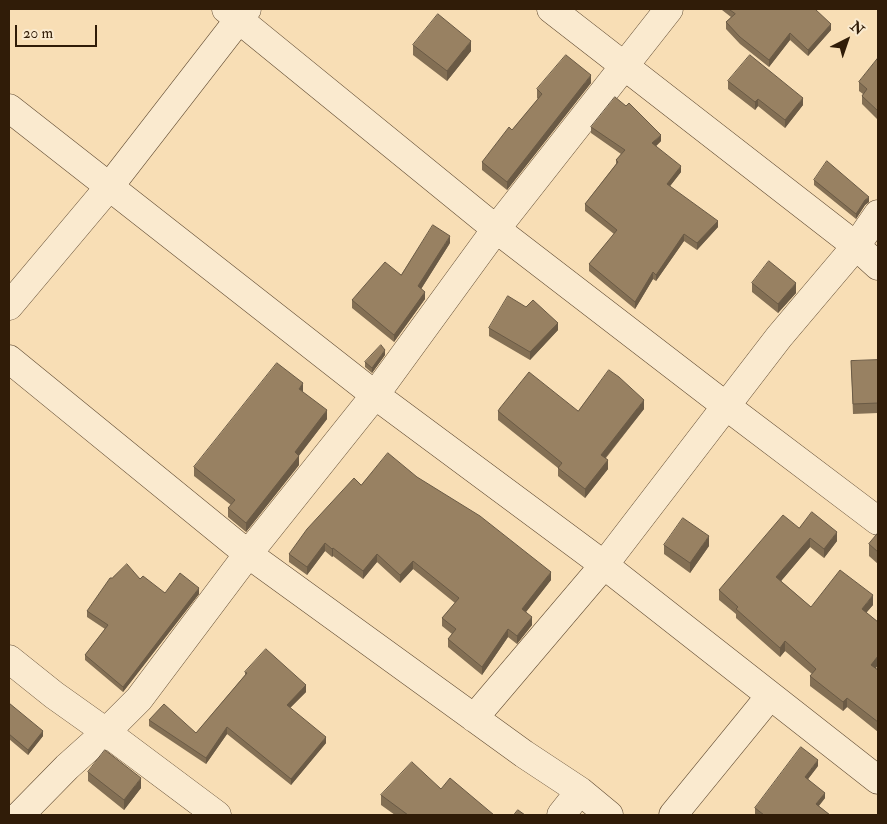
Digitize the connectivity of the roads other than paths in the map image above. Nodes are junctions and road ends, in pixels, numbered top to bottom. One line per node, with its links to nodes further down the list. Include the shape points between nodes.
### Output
1 (551, 9): 4 (street)
2 (669, 9): 4 (street)
3 (238, 12): 6 (street); 8 (street)
4 (624, 66): 8 (street); 9 (street)
5 (9, 108): 6 (street)
6 (109, 187): 11 (street); 13 (street)
7 (878, 214): 9 (street)
8 (496, 229): 13 (street); 14 (street)
9 (856, 246): 10 (street); 14 (street)
10 (878, 266)
11 (9, 306)
12 (9, 360): 16 (street)
13 (375, 395): 16 (street); 17 (street)
14 (726, 406): 15 (street); 17 (street)
15 (878, 520)
16 (248, 554): 20 (street); 21 (street, via 139,699)
17 (604, 565): 19 (street); 20 (street)
18 (9, 659): 21 (street)
19 (770, 696): 22 (street); 28 (street)
20 (474, 718): 23 (street)
21 (106, 732): 24 (street, via 66,767); 25 (street)
22 (878, 780)
23 (580, 791): 26 (street); 27 (street)
24 (20, 815)
25 (217, 815)
26 (561, 815)
27 (609, 815)
28 (673, 815)

